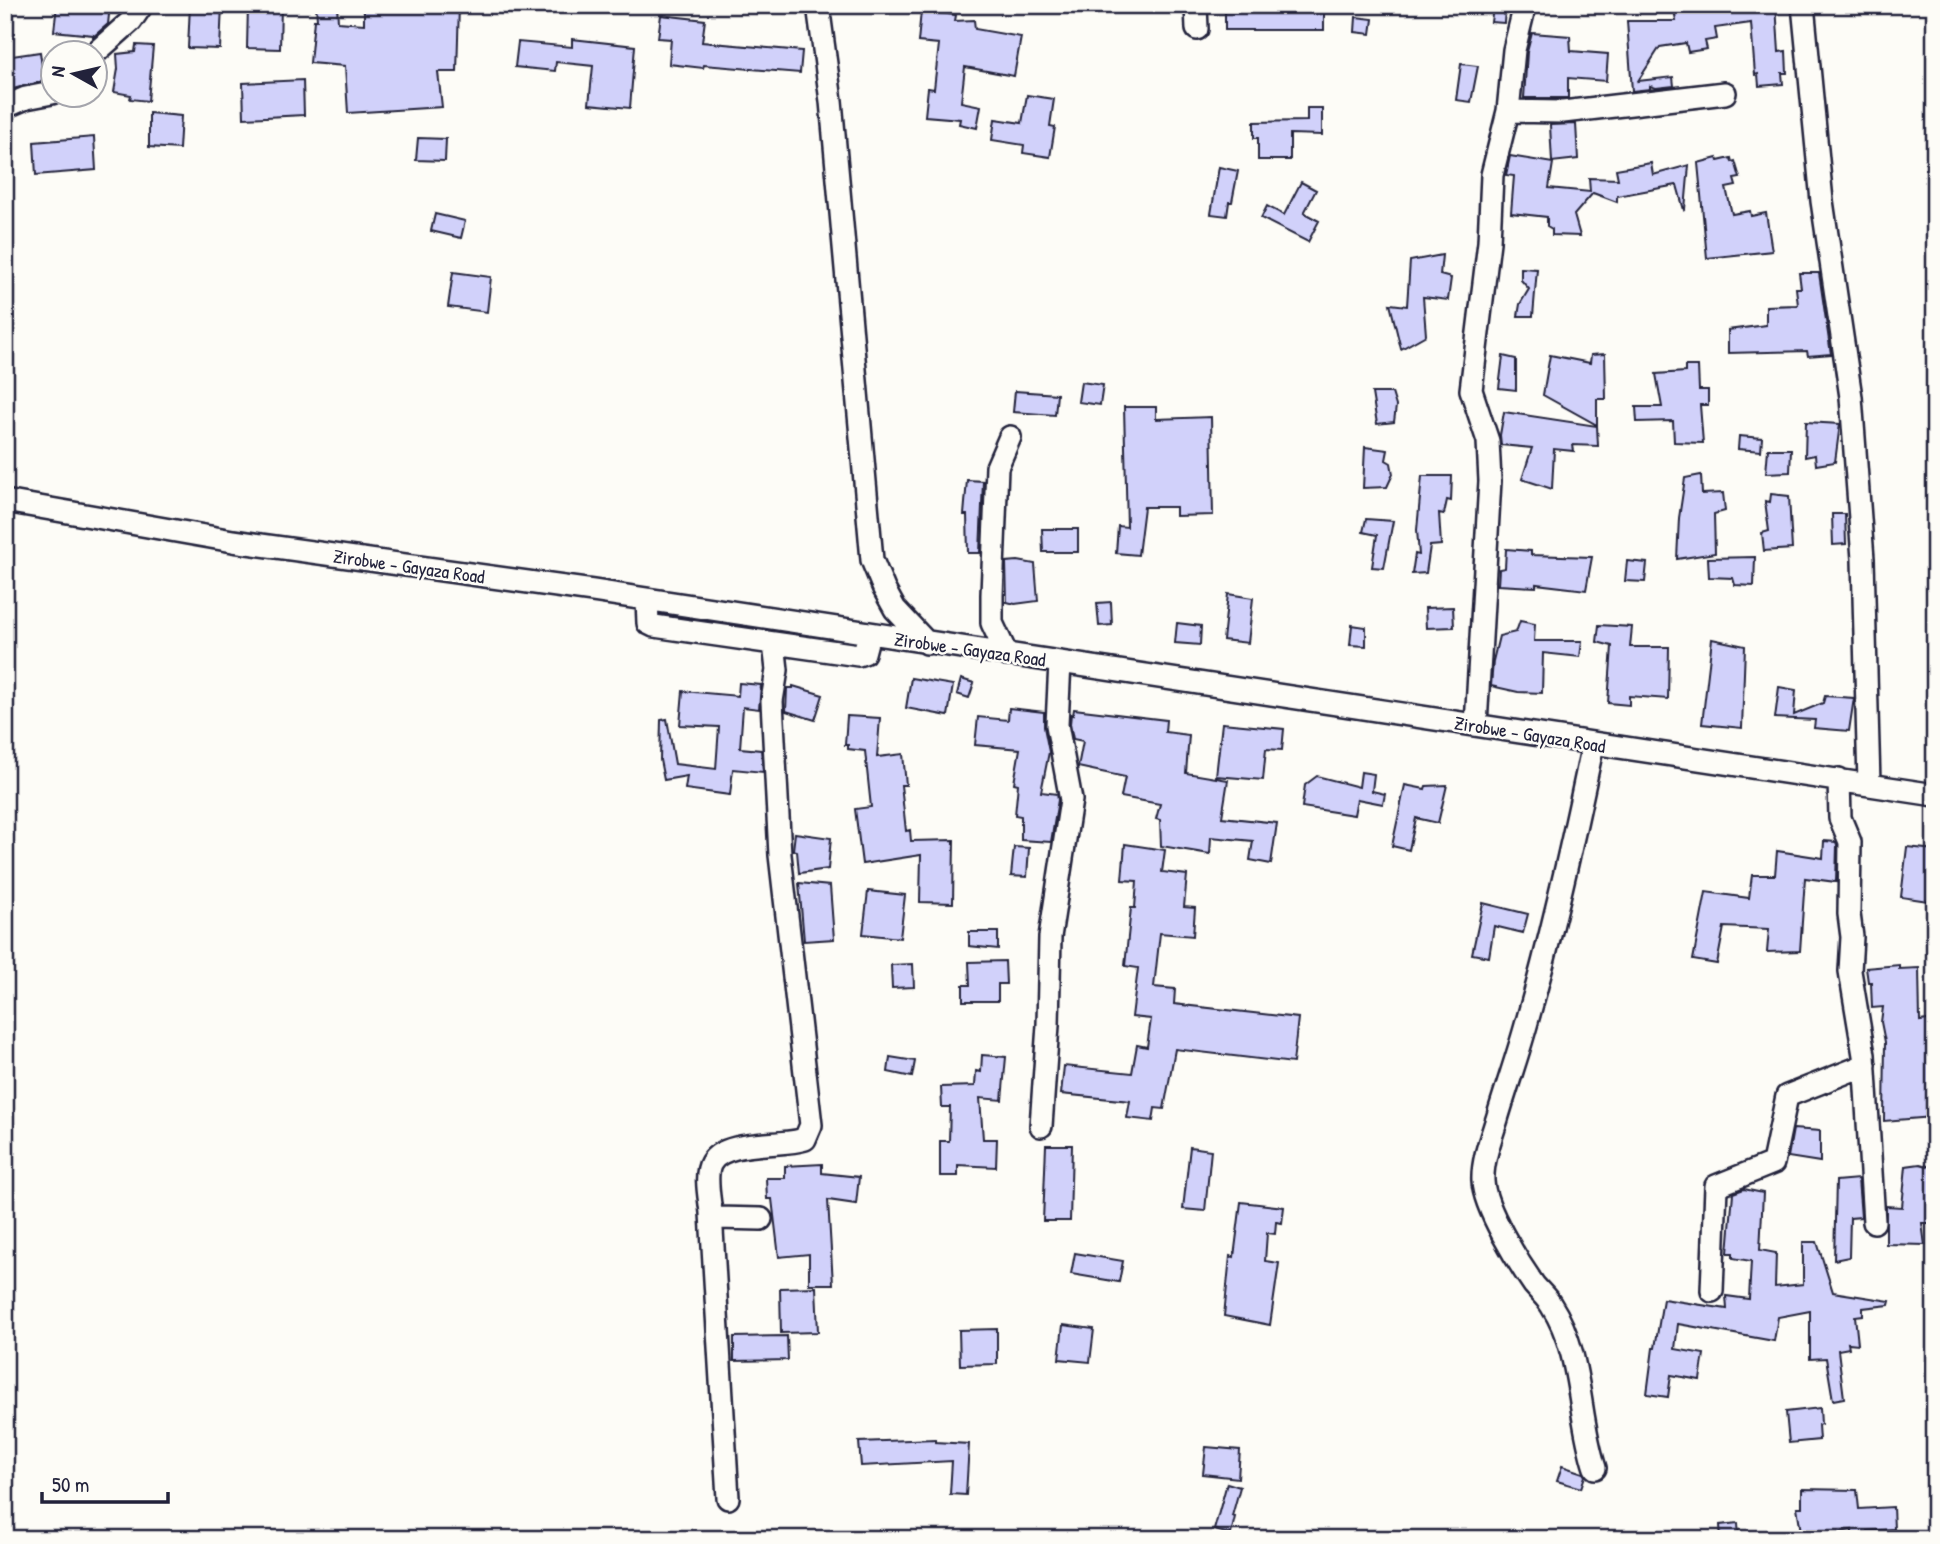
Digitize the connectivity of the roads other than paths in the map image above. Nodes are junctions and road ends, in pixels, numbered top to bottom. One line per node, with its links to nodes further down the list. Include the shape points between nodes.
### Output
1 (142, 5): 7 (street)
2 (818, 5): 17 (street, via 872,560 895,609)
3 (1196, 5): 6 (street)
4 (1525, 5): 11 (street, via 1514,50)
5 (1803, 5): 23 (street, via 1822,201 1851,397 1863,559)
6 (1197, 29)
7 (108, 42)
8 (1725, 93): 11 (street, via 1563,112)
9 (38, 96): 10 (street)
10 (5, 107)
11 (1508, 111): 20 (street, via 1492,175 1489,243 1471,390 1488,441 1490,481)
12 (1010, 437): 18 (street, via 997,467 992,595 992,623)
13 (5, 501): 14 (street, Zirobwe - Gayaza Road, via 233,541)
14 (646, 600): 15 (street, Zirobwe - Gayaza Road); 16 (street, via 648,622 654,626)
15 (869, 634): 16 (street, via 864,653 858,655); 17 (street, Zirobwe - Gayaza Road)
16 (774, 643): 27 (street, via 777,670 772,701 780,855 810,1125 805,1139 793,1143 764,1143 722,1152 708,1172)
17 (927, 643): 18 (street, Zirobwe - Gayaza Road)
18 (1007, 655): 19 (street, Zirobwe - Gayaza Road)
19 (1060, 662): 20 (street, Zirobwe - Gayaza Road); 26 (street, via 1057,725 1071,800 1050,937)
20 (1476, 725): 21 (street, Zirobwe - Gayaza Road)
21 (1593, 744): 22 (street, Zirobwe - Gayaza Road); 31 (street, via 1564,885 1483,1181 1501,1228 1568,1338 1586,1442)
22 (1839, 779): 23 (street, Zirobwe - Gayaza Road); 25 (street, via 1840,818 1850,842 1850,971)
23 (1869, 784): 24 (street, Zirobwe - Gayaza Road)
24 (1935, 795)
25 (1864, 1065): 29 (street); 30 (street, via 1787,1096 1773,1163 1716,1186)
26 (1041, 1126)
27 (711, 1213): 28 (street, via 717,1218); 32 (street)
28 (761, 1219)
29 (1874, 1222)
30 (1712, 1291)
31 (1595, 1468)
32 (728, 1498)

